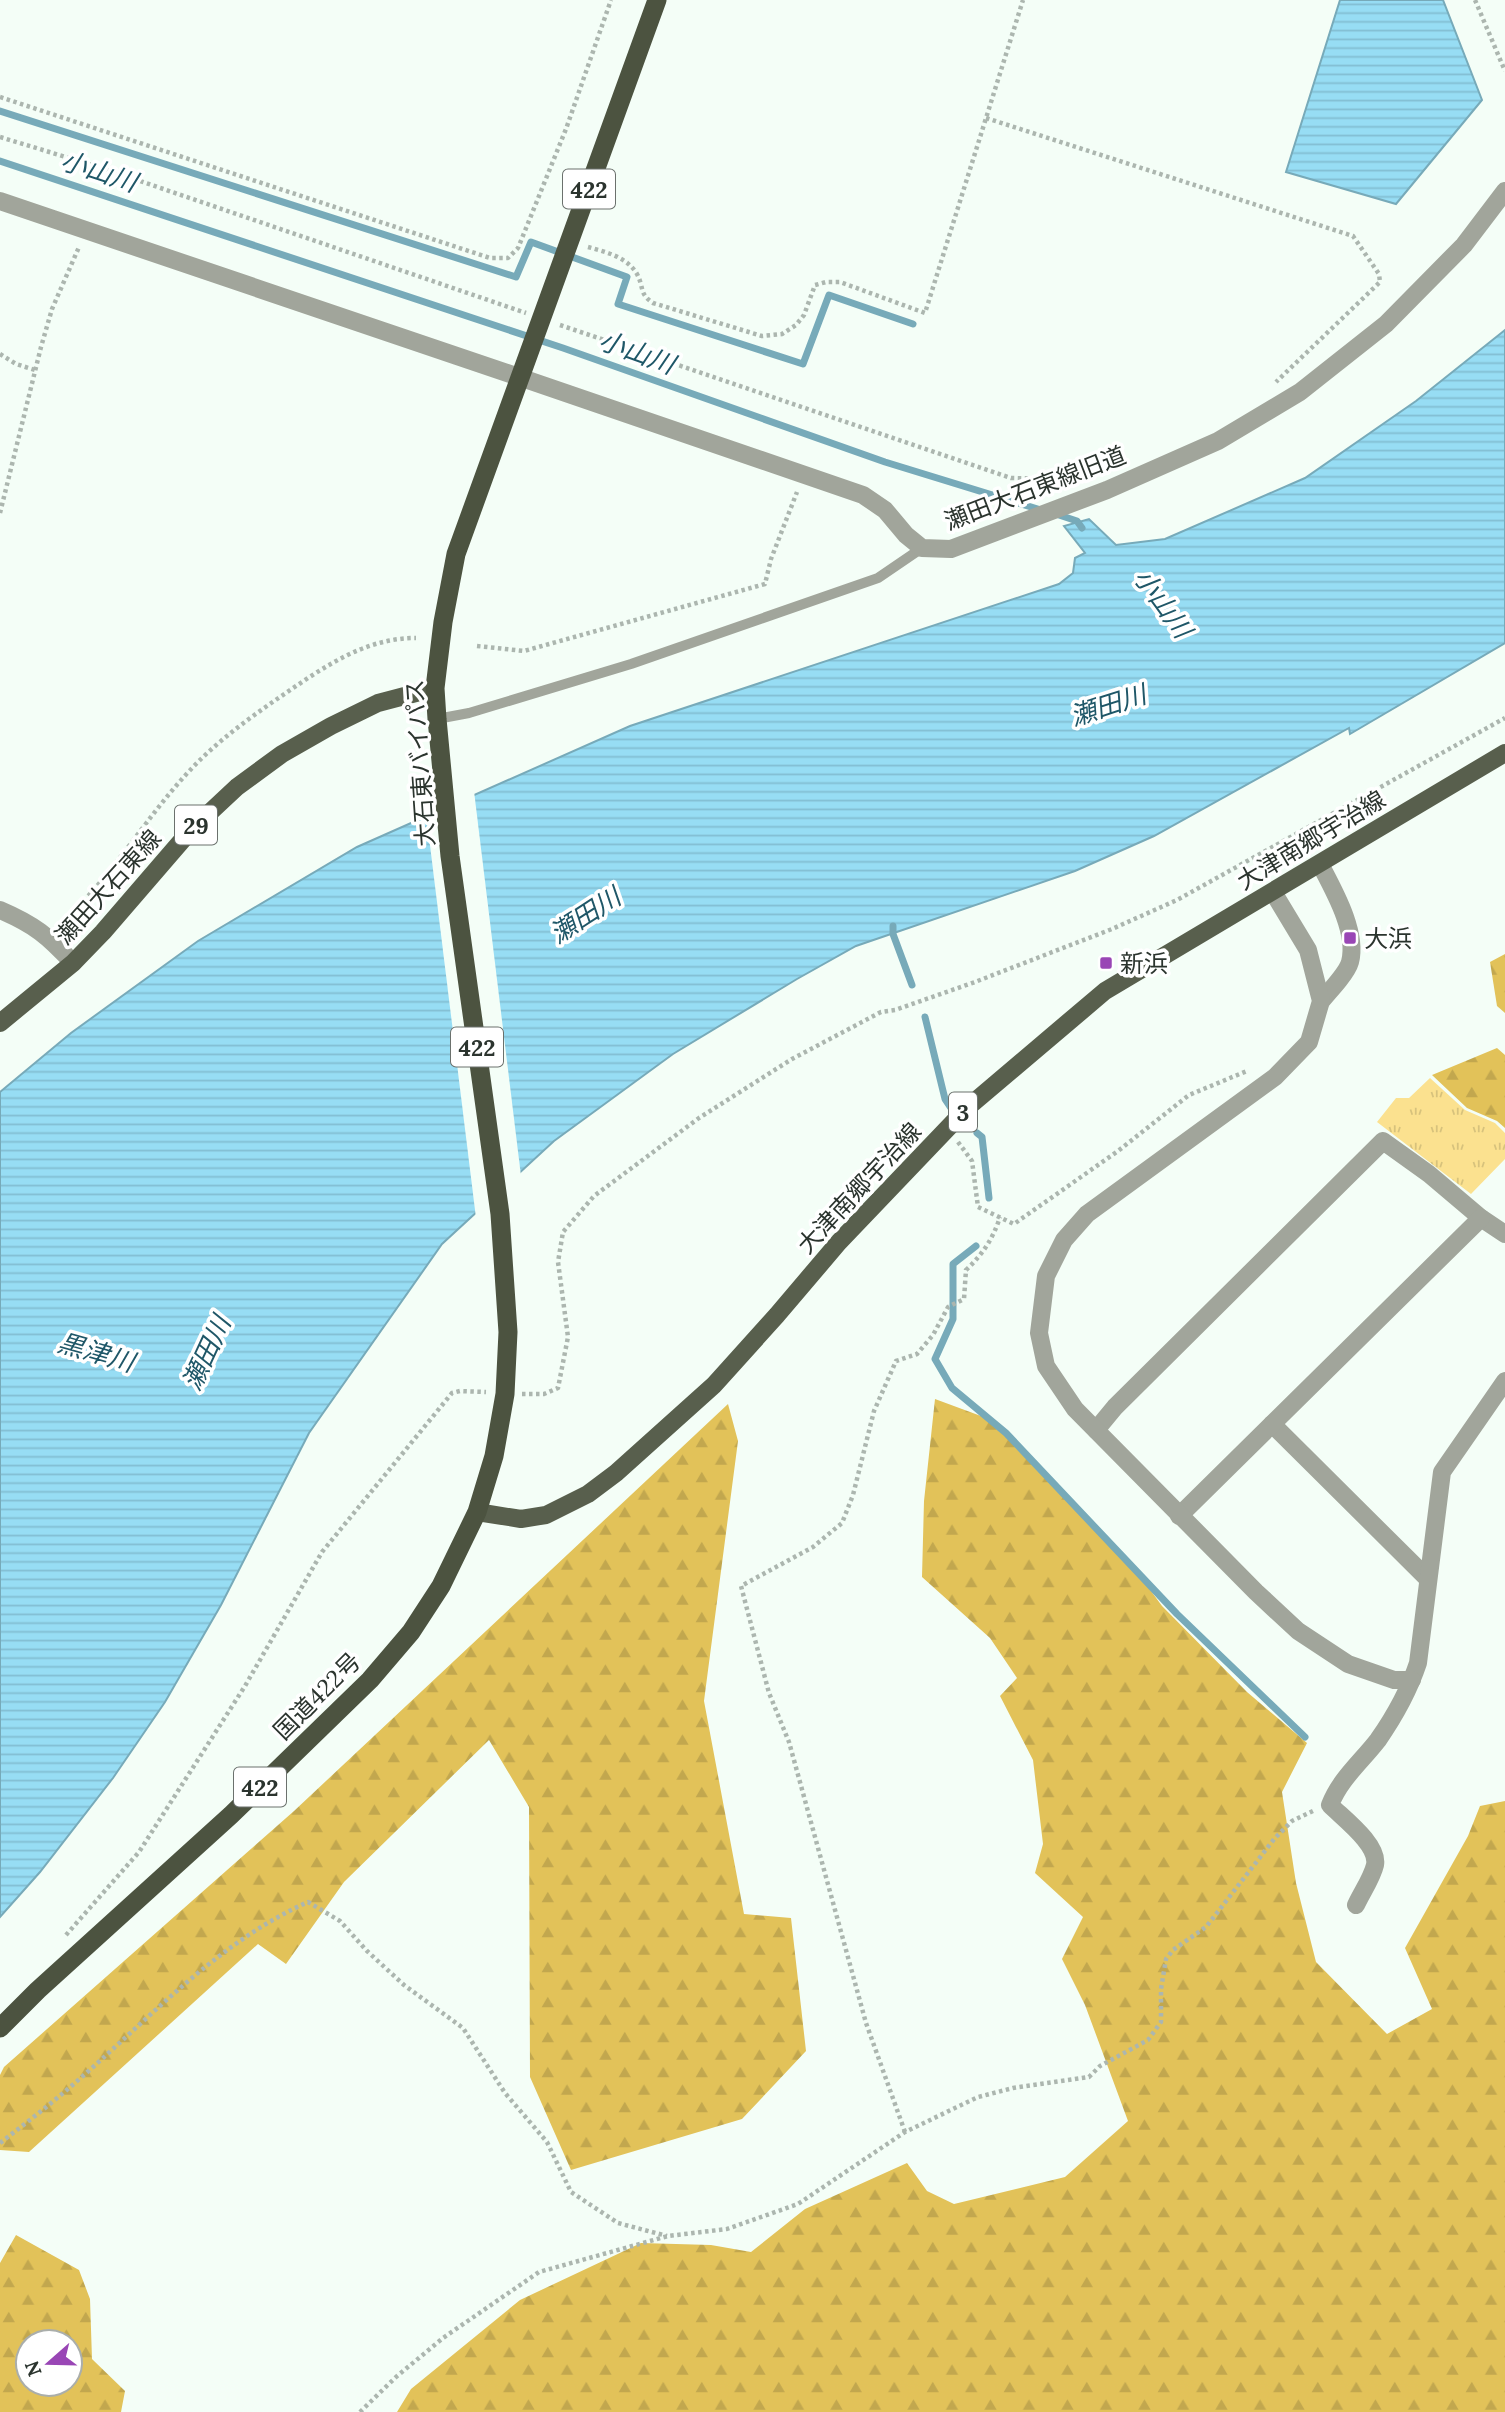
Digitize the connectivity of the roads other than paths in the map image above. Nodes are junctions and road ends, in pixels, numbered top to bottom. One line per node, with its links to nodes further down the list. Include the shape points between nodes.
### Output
1 (657, 0): 4 (highway, 大石東バイパス / 422)
2 (1505, 191): 5 (street, 瀬田大石東線旧道, via 1464,245 1386,324 1300,392 1218,441 1107,489 951,549)
3 (0, 201): 4 (street, 瀬田大石東線旧道)
4 (519, 377): 5 (street, 瀬田大石東線旧道, via 863,495 885,510); 6 (highway, 大石東バイパス / 422, via 456,554)
5 (922, 548): 7 (lane, via 878,578 631,664)
6 (435, 688): 7 (highway, 大石東バイパス / 422); 12 (main road, 瀬田大石東線 / 29, via 378,703 331,726 237,787 191,830)
7 (437, 719): 20 (highway, 大石東バイパス / 422, via 450,856 500,1214 508,1332 505,1394 494,1456)
8 (1505, 754): 9 (main road, 大津南郷宇治線 / 3)
9 (1320, 864): 10 (main road, 大津南郷宇治線 / 3); 13 (street, via 1344,913 1350,939 1350,962)
10 (1273, 892): 13 (street, via 1308,950); 20 (main road, 大津南郷宇治線 / 3, via 1105,991 967,1108 839,1242 714,1385 616,1473 568,1506 546,1515 522,1518)
11 (0, 910): 12 (street, via 47,935)
12 (74, 963): 14 (main road, 瀬田大石東線 / 29)
13 (1321, 1001): 19 (street, via 1309,1042 1275,1077 1087,1214 1064,1240 1046,1276 1039,1334 1046,1366 1075,1409)
14 (0, 1023)
15 (1481, 1218): 16 (street); 18 (street); 19 (street, via 1383,1141)
16 (1505, 1234)
17 (1505, 1381): 22 (street, via 1441,1472)
18 (1272, 1424): 21 (street); 22 (street)
19 (1096, 1430): 21 (street)
20 (477, 1512): 25 (highway, 国道422号 / 422, via 441,1586 411,1632 370,1680)
21 (1179, 1516): 23 (street, via 1298,1631 1348,1664 1394,1680)
22 (1428, 1579): 23 (street)
23 (1412, 1680): 24 (street, via 1377,1741 1336,1789 1330,1805 1369,1842 1375,1858)
24 (1356, 1905)
25 (0, 2028)

